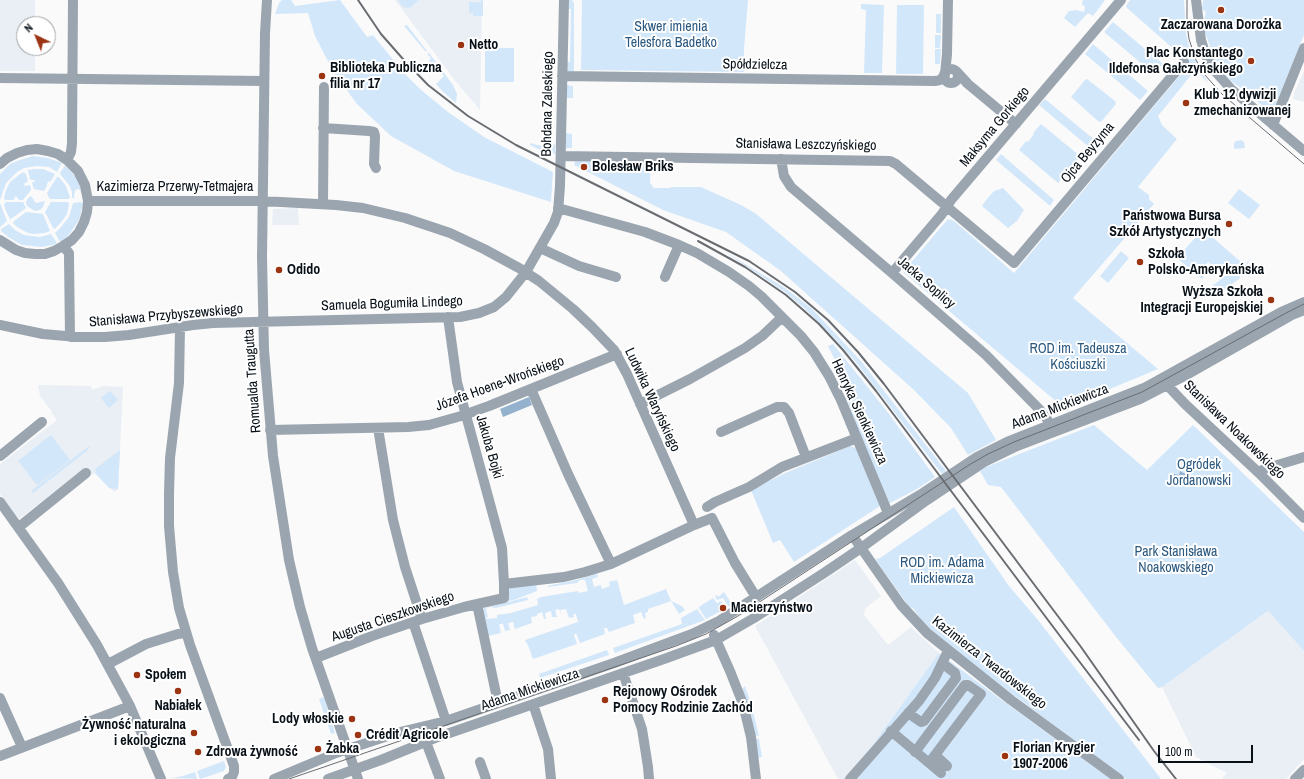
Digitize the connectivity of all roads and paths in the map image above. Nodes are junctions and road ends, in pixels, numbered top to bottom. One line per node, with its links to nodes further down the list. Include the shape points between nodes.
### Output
1 (73, 0): 12 (street)
2 (267, 0): 13 (street, Romualda Traugutta)
3 (564, 0): 10 (street, Bohdana Zaleskiego)
4 (948, 0): 9 (street, via 947,54)
5 (1120, 0): 15 (street, Maksyma Gorkiego)
6 (1197, 3): 16 (street, via 1201,43 1214,70 1229,87)
7 (1304, 48): 16 (street)
8 (1184, 62): 33 (street, Ojca Beyzyma)
9 (950, 75): 10 (street, Spółdzielcza, via 937,81); 15 (street, via 968,84)
10 (562, 76): 19 (street, Bohdana Zaleskiego)
11 (0, 78): 12 (street)
12 (72, 79): 13 (street); 21 (street, via 72,144)
13 (264, 81): 25 (street, Romualda Traugutta)
14 (324, 87): 17 (street)
15 (1016, 124): 27 (street, Maksyma Gorkiego)
16 (1273, 125): 18 (street)
17 (323, 128): 23 (street, via 374,132); 26 (street)
18 (1304, 151)
19 (561, 156): 20 (street, Stanisława Leszczyńskiego); 28 (street, Bohdana Zaleskiego)
20 (781, 159): 27 (street, Stanisława Leszczyńskiego, via 890,161); 35 (street, Jacka Soplicy, via 784,176 791,187)
21 (67, 160): 22 (street, via 53,153 27,150); 24 (street, via 82,178)
22 (0, 164)
23 (376, 168)
24 (88, 201): 25 (street, Kazimierza Przerwy-Tetmajera); 31 (street, via 81,227 72,240)
25 (262, 201): 26 (street, Ludwika Waryńskiego); 42 (street, Romualda Traugutta)
26 (323, 204): 34 (street, Ludwika Waryńskiego, via 375,211 436,228 465,239)
27 (946, 207): 33 (street, Stanisława Leszczyńskiego); 35 (street, Maksyma Gorkiego)
28 (558, 208): 30 (street, Henryka Sienkiewicza, via 645,232); 32 (street, Samuela Bogumiła Lindego, via 554,223)
29 (0, 240): 31 (street, via 16,250 35,254 50,252)
30 (679, 245): 37 (street); 40 (street, Henryka Sienkiewicza, via 736,277)
31 (63, 246): 45 (street, via 69,253)
32 (540, 248): 34 (street, Samuela Bogumiła Lindego); 36 (street, via 579,266)
33 (1014, 263)
34 (526, 272): 41 (street, Samuela Bogumiła Lindego, via 506,297 494,307 472,315); 46 (street, Ludwika Waryńskiego, via 578,314)
35 (892, 273): 53 (street, Jacka Soplicy, via 986,355 1040,410)
36 (616, 277)
37 (665, 277)
38 (1304, 302): 47 (street, Adama Mickiewicza, via 1281,312)
39 (1304, 310): 47 (street, Adama Mickiewicza)
40 (782, 316): 49 (street, via 762,336 745,348); 56 (street, Henryka Sienkiewicza, via 801,336 822,365 837,391)
41 (448, 317): 42 (street, Samuela Bogumiła Lindego); 50 (street, Jakuba Bojki, via 455,373)
42 (263, 322): 44 (street, Stanisława Przybyszewskiego); 54 (street, Romualda Traugutta)
43 (0, 325): 45 (street, Stanisława Przybyszewskiego, via 36,333)
44 (180, 327): 45 (street, Stanisława Przybyszewskiego, via 105,337); 79 (street, via 179,387 170,458 168,526 174,583)
45 (70, 336)
46 (617, 354): 48 (street, Józefa Hoene-Wrońskiego); 49 (street, Ludwika Waryńskiego)
47 (1166, 381): 53 (street, Adama Mickiewicza); 61 (street, Stanisława Noakowskiego, via 1182,401)
48 (531, 389): 50 (street, Józefa Hoene-Wrońskiego); 73 (street)
49 (640, 404): 66 (street, Ludwika Waryńskiego)
50 (465, 415): 52 (street, Józefa Hoene-Wrońskiego, via 422,426); 74 (street, Jakuba Bojki, via 501,544)
51 (42, 422): 57 (street)
52 (378, 428): 54 (street, Józefa Hoene-Wrońskiego); 77 (street, via 393,520)
53 (1052, 429): 62 (street, Adama Mickiewicza, via 979,460)
54 (270, 430): 82 (street, Romualda Traugutta, via 289,560)
55 (721, 432): 58 (street, via 777,407 784,407 788,411)
56 (857, 438): 58 (street); 65 (street, Henryka Sienkiewicza)
57 (0, 456)
58 (806, 457): 64 (street)
59 (1304, 457): 61 (street, via 1264,469)
60 (86, 473): 70 (street)
61 (1259, 473): 68 (street, Stanisława Noakowskiego)
62 (925, 496): 65 (street, Adama Mickiewicza); 72 (street, Adama Mickiewicza)
63 (0, 502): 70 (street)
64 (707, 507): 66 (street); 67 (street)
65 (888, 513): 71 (street, Adama Mickiewicza)
66 (690, 515): 69 (street, Ludwika Waryńskiego)
67 (712, 518): 69 (street); 75 (street)
68 (1304, 518)
69 (694, 525): 73 (street)
70 (19, 527): 84 (street, via 58,583)
71 (852, 535): 72 (street); 75 (street, Adama Mickiewicza)
72 (861, 548): 80 (street, Adama Mickiewicza, via 756,617); 81 (street, Kazimierza Twardowskiego, via 908,615)
73 (612, 564): 74 (street, via 575,575)
74 (504, 584): 76 (street, Augusta Cieszkowskiego, via 504,598)
75 (756, 597): 78 (street, Adama Mickiewicza)
76 (477, 604): 77 (street, Augusta Cieszkowskiego); 89 (street)
77 (417, 620): 82 (street, Augusta Cieszkowskiego); 93 (street)
78 (709, 626): 80 (street); 89 (street, Adama Mickiewicza, via 666,644)
79 (186, 633): 84 (street, via 142,646); 105 (street, via 234,766)
80 (716, 640): 85 (street, Adama Mickiewicza); 113 (street, via 735,682 746,716)
81 (948, 651): 83 (street); 86 (street, Kazimierza Twardowskiego)
82 (316, 658): 97 (street, Romualda Traugutta)
83 (942, 663): 92 (street, via 935,678); 92 (street, via 956,678 924,721 921,722)
84 (108, 664): 91 (street)
85 (623, 673): 90 (street, Adama Mickiewicza); 112 (street, via 642,729)
86 (988, 682): 87 (street); 116 (street, Kazimierza Twardowskiego)
87 (979, 693): 98 (street, via 965,685); 99 (street)
88 (0, 698): 96 (street)
89 (498, 703): 93 (street, Adama Mickiewicza)
90 (533, 704): 95 (street, Adama Mickiewicza); 111 (street, via 548,749)
91 (130, 706): 96 (street); 106 (street)
92 (908, 713): 94 (street)
93 (446, 721): 97 (street, Adama Mickiewicza, via 400,732)
94 (894, 733): 98 (street); 114 (street); 115 (street)
95 (426, 742): 104 (street, Adama Mickiewicza); 109 (street)
96 (22, 747): 100 (street)
97 (348, 749): 104 (street); 107 (street, Adama Mickiewicza)
98 (915, 752): 102 (street)
99 (935, 755): 102 (street); 102 (street, via 944,770)
100 (0, 756)
101 (480, 762): 110 (street)
102 (929, 764)
103 (1304, 770): 117 (street)
104 (357, 774): 108 (street, Adama Mickiewicza)
105 (231, 776)
106 (161, 779)
107 (274, 779)
108 (328, 779)
109 (440, 779)
110 (486, 779)
111 (551, 779)
112 (649, 779)
113 (756, 779)
114 (850, 779)
115 (857, 779)
116 (1119, 779)
117 (1295, 779)

